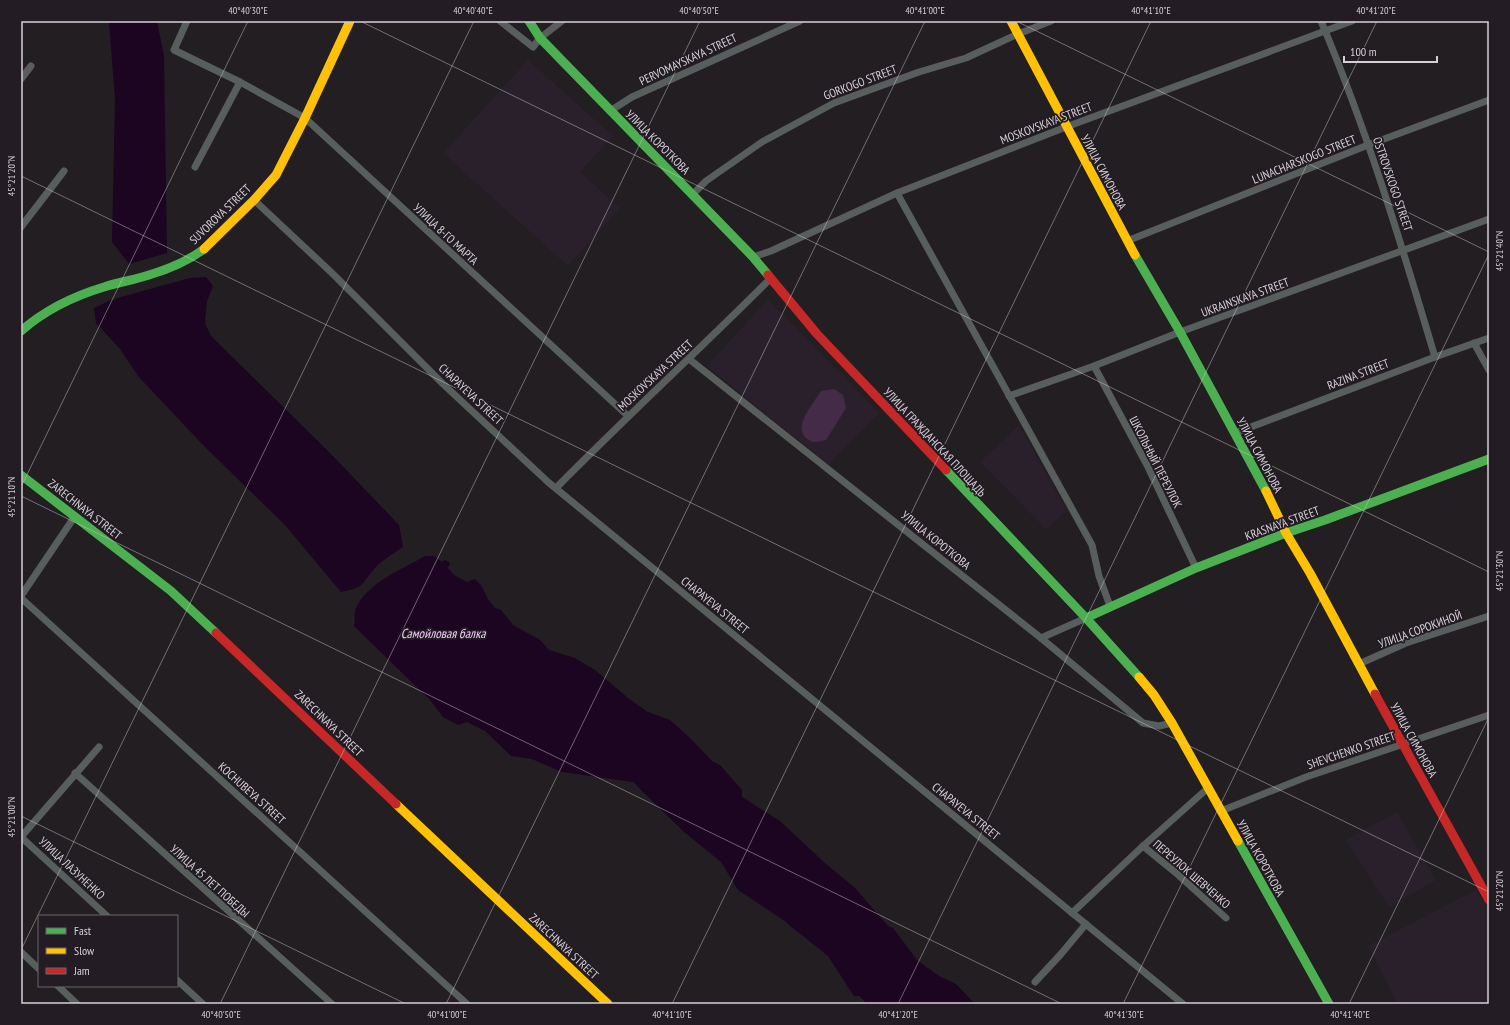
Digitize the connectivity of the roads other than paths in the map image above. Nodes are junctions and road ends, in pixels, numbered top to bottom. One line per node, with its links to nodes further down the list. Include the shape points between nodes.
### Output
1 (187, 21): 16 (street, УЛИЦА 8-ГО МАРТА, via 174,50)
2 (350, 21): 19 (street, SUVOROVA STREET)
3 (500, 21): 13 (street, via 533,47)
4 (529, 21): 13 (street, УЛИЦА КОРОТКОВА)
5 (562, 21): 13 (street)
6 (800, 21): 18 (street, PERVOMAYSKAYA STREET, via 632,97)
7 (1011, 21): 12 (street, УЛИЦА СИМОНОВА)
8 (1051, 21): 12 (street, GORKOGO STREET)
9 (1321, 21): 11 (street, OSTROVSKOGO STREET)
10 (1352, 21): 11 (street, MOSKOVSKAYA STREET)
11 (1325, 31): 20 (street, MOSKOVSKAYA STREET); 21 (street, OSTROVSKOGO STREET)
12 (1018, 34): 20 (street, УЛИЦА СИМОНОВА); 25 (street, GORKOGO STREET, via 966,58 834,103 762,142 706,181)
13 (540, 38): 18 (street, УЛИЦА КОРОТКОВА)
14 (31, 66): 15 (street)
15 (21, 79)
16 (240, 82): 19 (street, УЛИЦА 8-ГО МАРТА); 22 (street)
17 (1489, 100): 21 (street, LUNACHARSKOGO STREET)
18 (610, 111): 25 (street, УЛИЦА КОРОТКОВА)
19 (305, 118): 26 (street, SUVOROVA STREET, via 276,175); 42 (street, УЛИЦА 8-ГО МАРТА)
20 (1066, 126): 24 (street, MOSKOVSKAYA STREET); 29 (street, УЛИЦА СИМОНОВА)
21 (1368, 145): 29 (street, LUNACHARSKOGO STREET); 30 (street, OSTROVSKOGO STREET)
22 (196, 167)
23 (64, 171): 28 (street)
24 (897, 193): 31 (street, MOSKOVSKAYA STREET); 41 (street)
25 (693, 194): 31 (street, УЛИЦА КОРОТКОВА)
26 (254, 200): 33 (street, SUVOROVA STREET, via 208,246 190,259 74,297 36,318); 46 (street, CHAPAYEVA STREET, via 333,274 442,383)
27 (1489, 219): 30 (street, UKRAINSKAYA STREET)
28 (21, 226)
29 (1127, 241): 34 (street, УЛИЦА СИМОНОВА)
30 (1403, 250): 34 (street, UKRAINSKAYA STREET); 37 (street, OSTROVSKOGO STREET)
31 (753, 257): 32 (street, УЛИЦА КОРОТКОВА)
32 (771, 278): 38 (street, MOSKOVSKAYA STREET); 53 (street, УЛИЦА ГРАЖДАНСКАЯ ПЛОЩАДЬ, via 817,334)
33 (21, 331)
34 (1180, 332): 39 (street, UKRAINSKAYA STREET); 43 (street, УЛИЦА СИМОНОВА)
35 (1489, 338): 36 (street, RAZINA STREET)
36 (1474, 343): 37 (street, RAZINA STREET); 40 (street)
37 (1435, 357): 43 (street, RAZINA STREET)
38 (689, 359): 42 (street, MOSKOVSKAYA STREET); 54 (street, УЛИЦА КОРОТКОВА)
39 (1094, 366): 41 (street, UKRAINSKAYA STREET); 49 (street, ШКОЛЬНЫЙ ПЕРЕУЛОК, via 1147,465)
40 (1489, 370)
41 (1010, 396): 51 (street, via 1092,545 1099,576)
42 (628, 416): 46 (street, MOSKOVSKAYA STREET)
43 (1235, 433): 48 (street, УЛИЦА СИМОНОВА)
44 (1489, 459): 48 (street, KRASNAYA STREET)
45 (21, 475): 47 (street, ZARECHNAYA STREET)
46 (556, 488): 66 (street, CHAPAYEVA STREET)
47 (75, 516): 50 (street); 79 (street, ZARECHNAYA STREET, via 171,591)
48 (1286, 533): 49 (street, KRASNAYA STREET); 55 (street, УЛИЦА СИМОНОВА)
49 (1196, 568): 51 (street, KRASNAYA STREET)
50 (21, 597): 78 (street, KOCHUBEYA STREET)
51 (1110, 606): 53 (street, KRASNAYA STREET)
52 (1489, 616): 55 (street, УЛИЦА СОРОКИНОЙ, via 1406,643)
53 (1086, 618): 54 (street); 57 (street, УЛИЦА КОРОТКОВА, via 1154,695)
54 (1041, 638): 57 (street, УЛИЦА КОРОТКОВА, via 1144,723 1159,726)
55 (1359, 664): 58 (street, УЛИЦА СИМОНОВА)
56 (1489, 716): 58 (street, SHEVCHENKO STREET)
57 (1172, 723): 61 (street, УЛИЦА КОРОТКОВА)
58 (1402, 744): 62 (street, SHEVCHENKO STREET, via 1306,777); 65 (street, УЛИЦА СИМОНОВА)
59 (99, 747): 60 (street)
60 (75, 773): 63 (street); 77 (street, УЛИЦА 45 ЛЕТ ПОБЕДЫ)
61 (1208, 788): 62 (street, УЛИЦА КОРОТКОВА); 64 (street)
62 (1222, 811): 81 (street, УЛИЦА КОРОТКОВА)
63 (21, 837): 67 (street, УЛИЦА ЛАЗУНЕНКО)
64 (1143, 846): 66 (street); 68 (street, ПЕРЕУЛОК ШЕВЧЕНКО)
65 (1489, 900)
66 (1072, 913): 69 (street, CHAPAYEVA STREET)
67 (106, 915)
68 (1226, 918)
69 (1086, 924): 73 (street, via 1062,954); 80 (street, CHAPAYEVA STREET)
70 (21, 952): 71 (street)
71 (38, 968)
72 (178, 981): 76 (street)
73 (1034, 982)
74 (59, 987): 75 (street)
75 (77, 1004)
76 (203, 1004)
77 (332, 1004)
78 (467, 1004)
79 (608, 1004)
80 (1183, 1004)
81 (1330, 1004)

